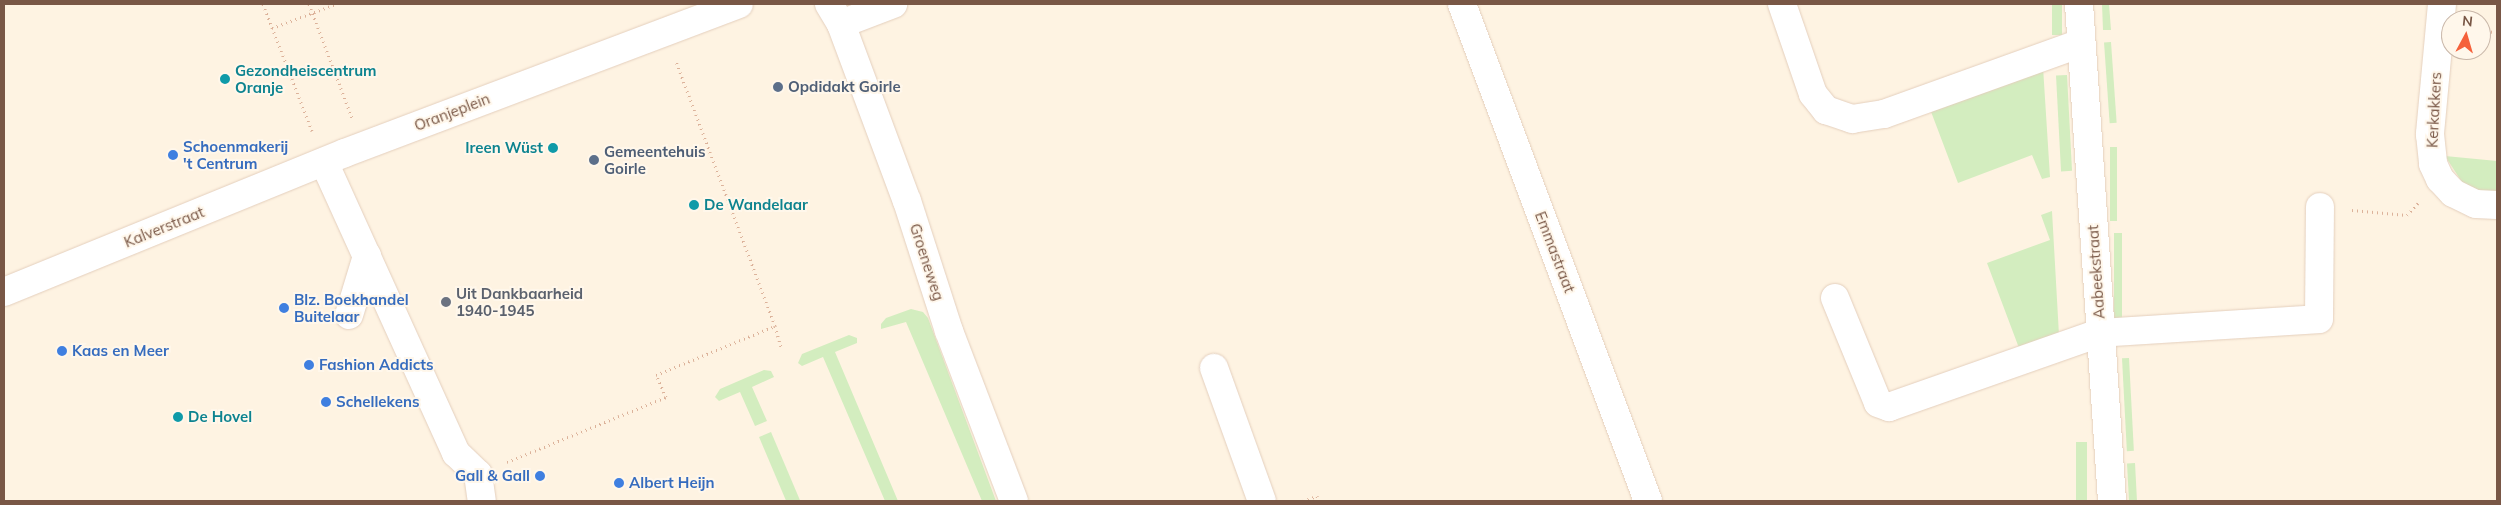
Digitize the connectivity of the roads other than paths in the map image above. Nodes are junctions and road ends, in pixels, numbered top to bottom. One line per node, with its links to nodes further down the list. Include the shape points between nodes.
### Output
1 (739, 4): 9 (street, Oranjeplein)
2 (893, 4): 7 (street)
3 (1462, 4): 23 (street, Emmastraat)
4 (1782, 4): 8 (street, via 1813,94 1826,110 1852,119 1884,114)
5 (2079, 4): 8 (street, Aabeekstraat)
6 (2442, 4): 10 (street, Kerkakkers, via 2430,134 2433,164 2440,179 2453,193 2476,204)
7 (835, 14): 21 (street, Groeneweg, via 907,201 949,331)
8 (2082, 43): 16 (street, Aabeekstraat)
9 (324, 162): 12 (street); 13 (street, Kalverstraat)
10 (2497, 206)
11 (2320, 207): 16 (street, via 2319,319)
12 (367, 256): 15 (street); 18 (street, via 456,453)
13 (4, 292)
14 (1835, 298): 16 (street, via 1878,402 1889,407)
15 (350, 316)
16 (2100, 333): 24 (street, Aabeekstraat)
17 (1214, 368): 22 (street)
18 (478, 474): 19 (street); 20 (street)
19 (465, 501)
20 (482, 501)
21 (1014, 501)
22 (1262, 501)
23 (1648, 501)
24 (2112, 501)

